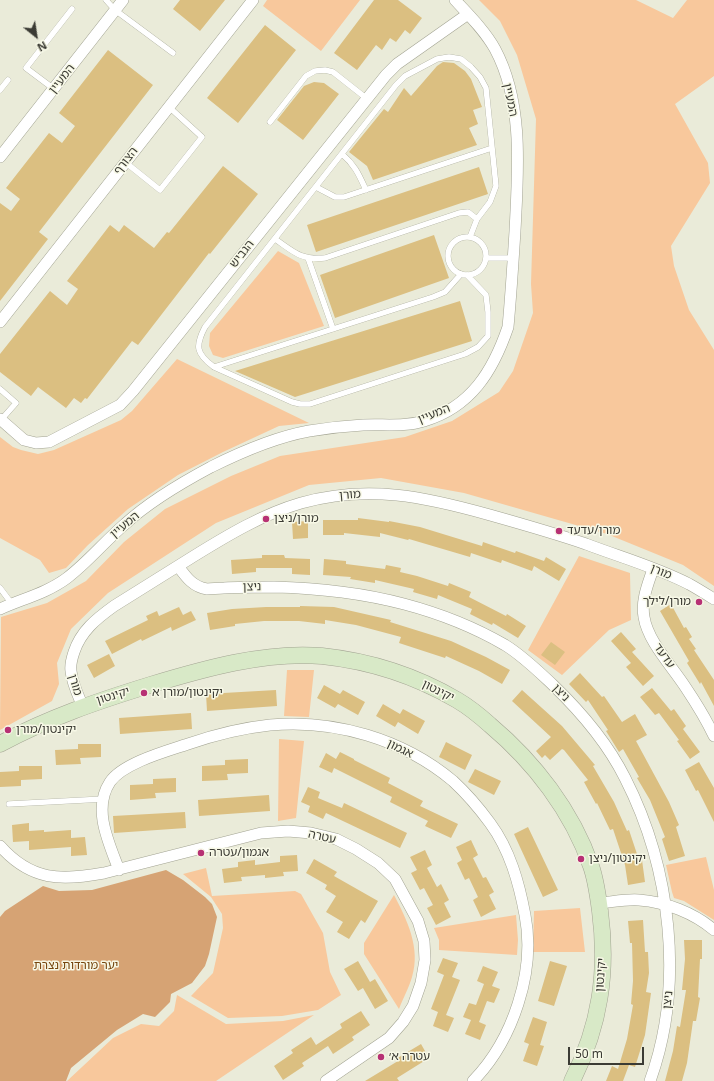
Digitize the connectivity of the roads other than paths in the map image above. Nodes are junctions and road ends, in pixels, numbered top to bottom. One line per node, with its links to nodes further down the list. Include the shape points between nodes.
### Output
1 (106, 0): 6 (lane)
2 (123, 0): 6 (street, המעיין)
3 (252, 0): 13 (street, הצורף)
4 (455, 0): 7 (street, המעיין)
5 (72, 9): 10 (lane, via 26,68)
6 (115, 10): 8 (lane); 10 (street, המעיין)
7 (468, 14): 12 (street, הגביש, via 397,64); 26 (street, המעיין, via 495,50 510,93 515,120 518,180)
8 (173, 53)
9 (8, 80): 11 (lane)
10 (54, 89): 17 (street, המעיין)
11 (0, 90)
12 (366, 98): 14 (lane, via 333,72 315,71 306,76); 32 (street, הגביש, via 120,404 49,442 36,443 24,440)
13 (169, 107): 18 (street, הצורף); 18 (lane, via 202,137 160,190)
14 (270, 122)
15 (492, 148): 16 (lane, via 486,88 471,67 461,59 449,57 437,59 405,76); 20 (lane); 21 (lane, via 496,186 490,202)
16 (342, 154): 19 (lane); 20 (lane, via 352,162)
17 (0, 157)
18 (125, 162): 28 (street, הצורף)
19 (316, 187): 20 (lane, via 335,197 344,198); 23 (lane)
20 (366, 190)
21 (477, 219): 22 (lane); 24 (lane, via 468,212 459,213 325,258)
22 (470, 237): 25 (lane, via 485,248); 27 (lane, via 458,239 450,248 451,266)
23 (275, 239): 24 (lane, via 299,256); 30 (lane, via 205,326 198,349 204,360)
24 (308, 258): 29 (lane)
25 (486, 258): 26 (lane); 27 (lane, via 479,271)
26 (513, 258): 37 (street, המעיין, via 508,327 501,349 478,386 464,401 424,421 307,432 242,452 176,487 149,505 66,579)
27 (464, 274): 29 (lane, via 445,292); 30 (lane, via 486,295 488,312 488,336 478,347 465,354 310,404 292,402)
28 (0, 322)
29 (333, 329): 30 (lane)
30 (214, 367)
31 (0, 389): 32 (lane, via 16,403)
32 (0, 420)
33 (178, 566): 34 (street, מורן, via 278,511 302,503 357,493 409,496 445,502 547,530); 39 (street, מורן, via 114,606 86,629 77,643 70,669); 47 (street, ניצן, via 188,580 207,589 317,589 364,595 404,604 478,630 506,646 534,666 566,697 613,758 640,809 651,842)
34 (653, 569): 36 (street, מורן, via 689,584); 40 (street, עדעד, via 644,604 648,629)
35 (0, 588): 37 (lane)
36 (714, 599)
37 (12, 604): 38 (street, המעיין)
38 (0, 609)
39 (82, 707): 41 (street, יקינטון, via 30,728); 46 (street, יקינטון, via 212,667 268,658 320,656 347,659 403,675 458,701 505,737 525,758 562,806 579,836 592,868)
40 (714, 736)
41 (0, 744)
42 (104, 799): 43 (lane); 45 (street, אגמון, via 104,824); 50 (street, אגמון, via 110,781 144,759 236,730 271,725 337,728 370,736 402,748 453,781 491,824 504,846 515,872 528,930 525,980 518,1003 492,1057)
43 (9, 804)
44 (0, 846): 45 (street, עטרה, via 20,865 50,877 82,877)
45 (119, 870): 49 (street, עטרה, via 261,833 288,831 336,839 378,863 394,879 418,921 424,941 425,960 421,983 407,1017 389,1038)
46 (599, 903): 47 (street, via 639,900); 51 (street, יקינטון, via 603,965 601,994 587,1048)
47 (665, 904): 48 (street); 52 (street, ניצן, via 670,975 668,1003 662,1038)
48 (714, 930)
49 (326, 1081)
50 (473, 1081)
51 (572, 1081)
52 (650, 1081)

